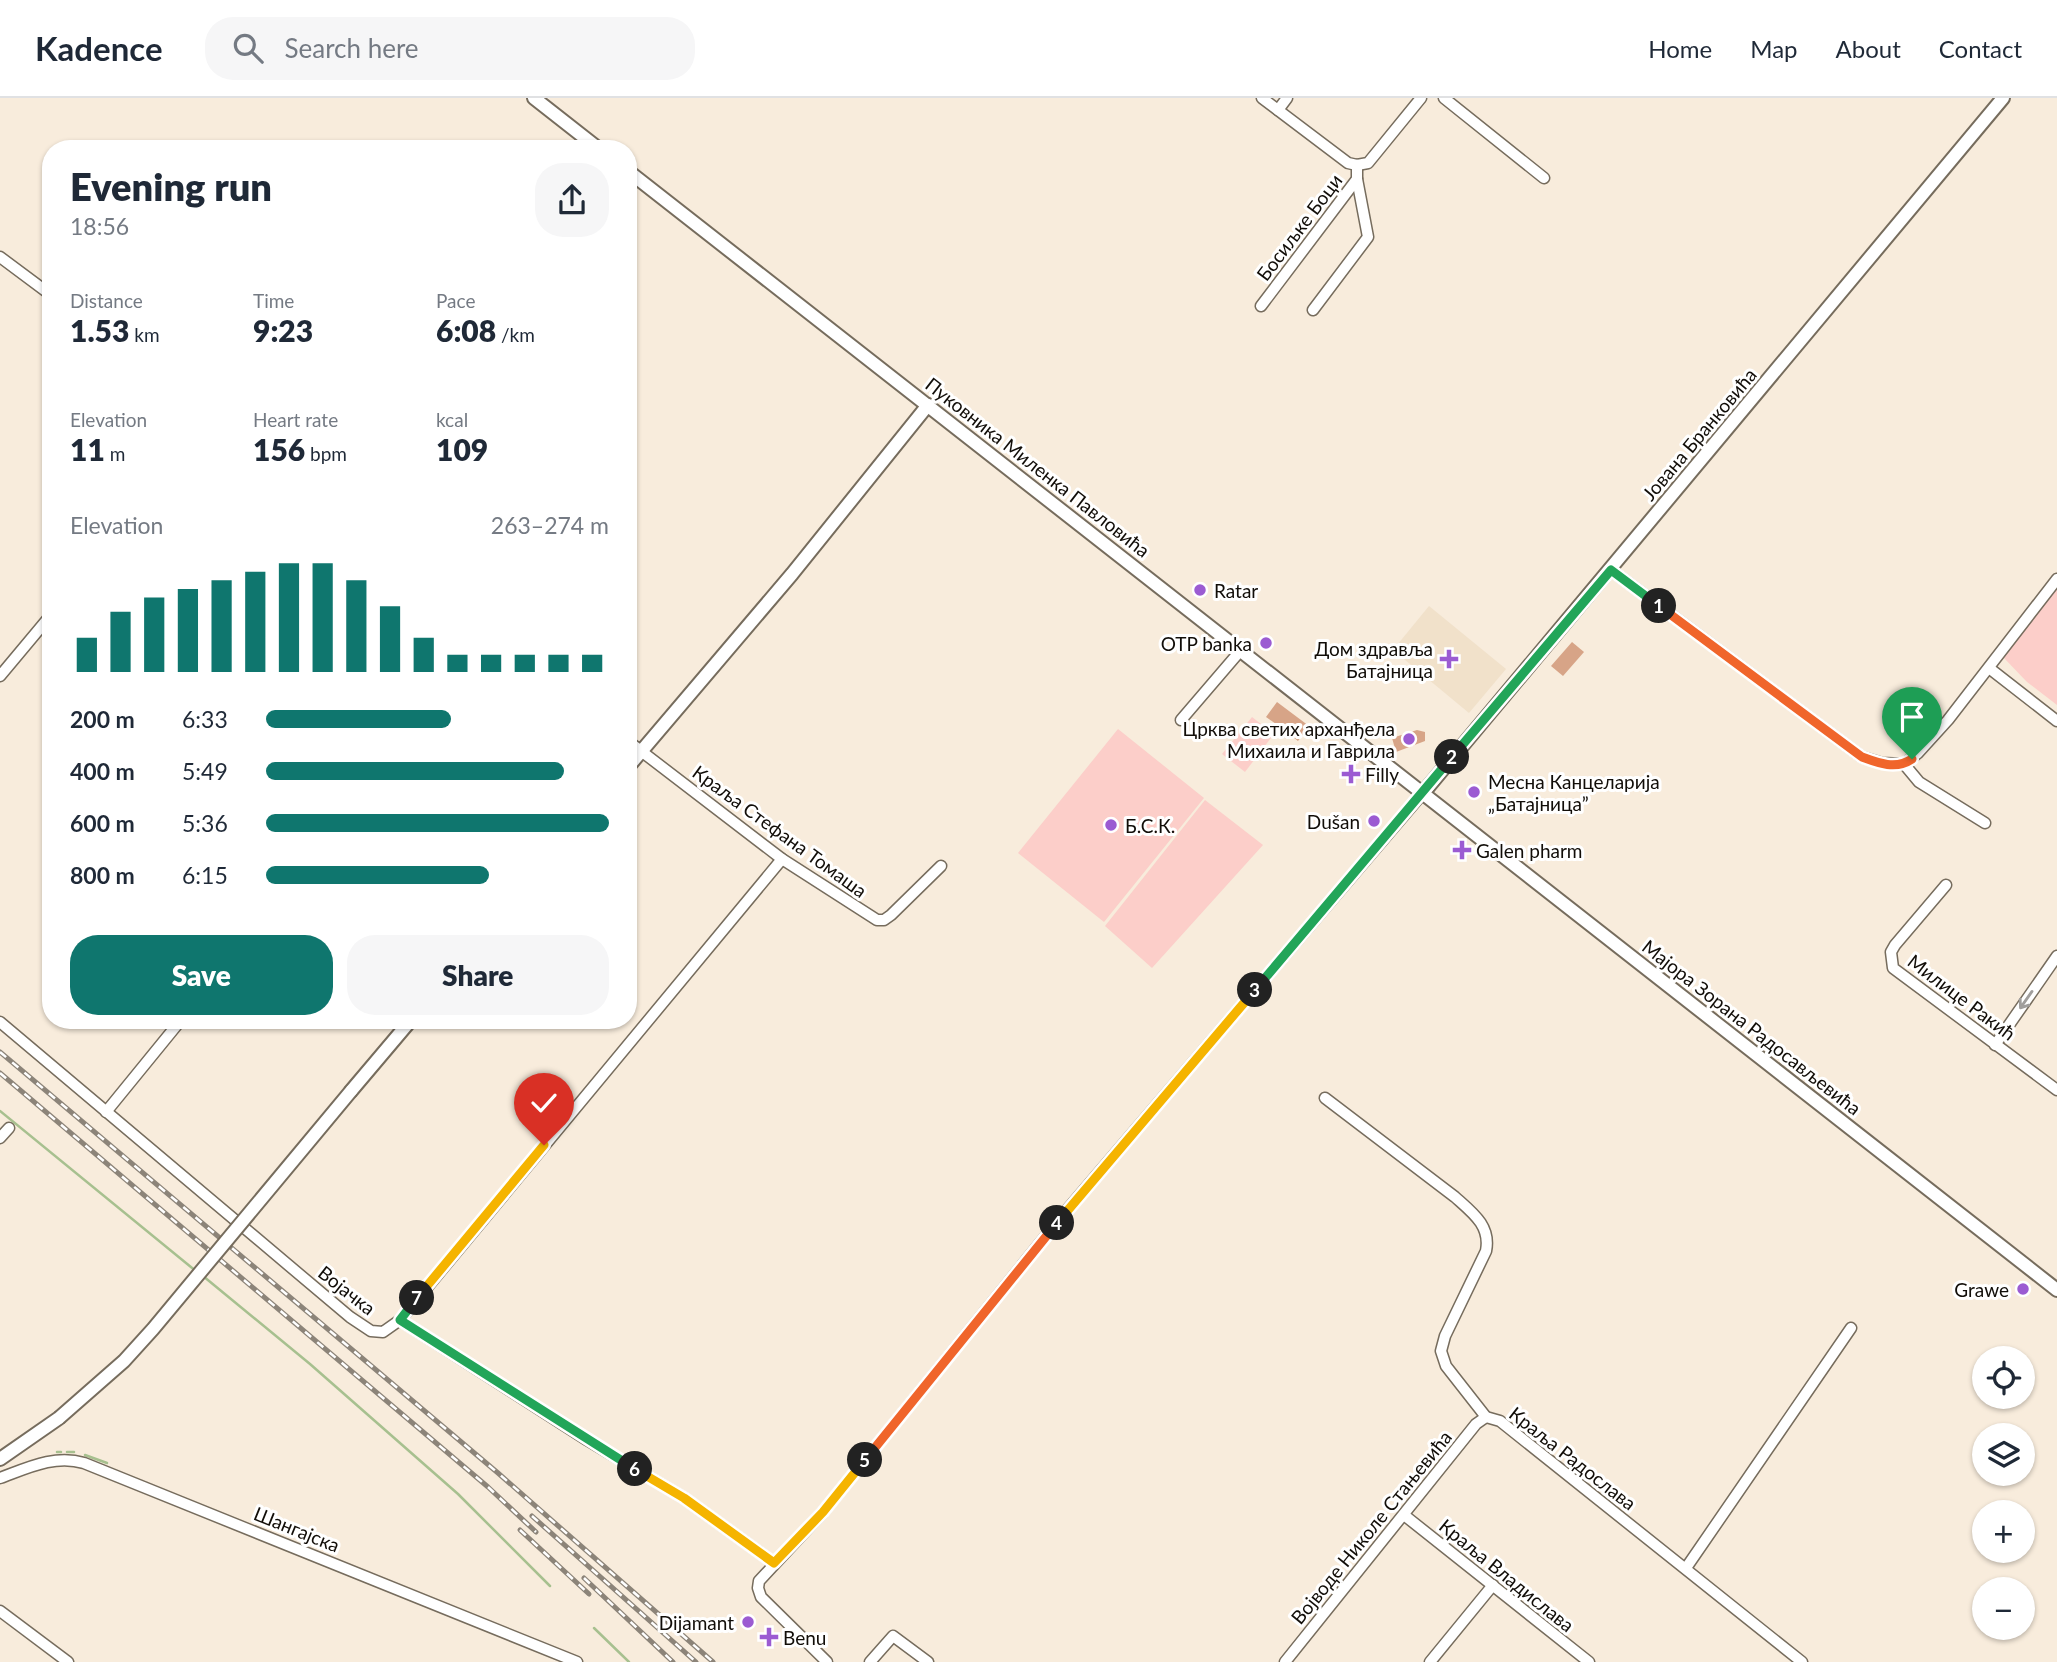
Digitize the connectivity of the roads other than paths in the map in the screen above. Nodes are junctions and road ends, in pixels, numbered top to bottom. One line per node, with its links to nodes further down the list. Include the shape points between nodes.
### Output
1 (534, 98): 8 (main road)
2 (1262, 98): 7 (street)
3 (1287, 98): 7 (street)
4 (1421, 98): 9 (street)
5 (1444, 98): 11 (street)
6 (2003, 98): 18 (main road, Јована Бранковића)
7 (1278, 110): 9 (street, via 1348,163)
8 (588, 140)
9 (1362, 164): 12 (street, Босиљке Боци)
10 (637, 178): 17 (main road, Пуковника Миленка Павловића)
11 (1544, 178)
12 (1357, 179): 15 (street, Босиљке Боци); 16 (street, via 1368,237)
13 (0, 257): 14 (street)
14 (42, 288)
15 (1261, 306)
16 (1313, 310)
17 (928, 405): 21 (main road, Пуковника Миленка Павловића); 27 (main road)
18 (1611, 570): 29 (street, via 1862,757); 30 (main road, Јована Бранковића)
19 (2057, 579): 22 (street)
20 (42, 626): 23 (street)
21 (1241, 650): 24 (street); 30 (main road, Пуковника Миленка Павловића)
22 (1989, 668): 25 (street); 29 (street, via 1948,720)
23 (0, 676)
24 (1181, 720)
25 (2057, 721)
26 (637, 748): 27 (street, Краља Стефана Томаша)
27 (642, 752): 28 (main road); 32 (street, Краља Стефана Томаша)
28 (637, 758)
29 (1904, 764): 31 (street, via 1919,782)
30 (1423, 793): 45 (main road, Мајора Зорана Радосављевића); 52 (street, via 1062,1216 823,1512)
31 (1985, 823)
32 (782, 859): 33 (street, Краља Стефана Томаша, via 877,920 891,915); 46 (street)
33 (941, 866)
34 (1946, 885): 39 (street, Милице Ракић, via 1895,945 1893,968)
35 (2057, 956): 39 (street, one-way to 39)
36 (0, 1022): 42 (street, Војачка)
37 (174, 1029): 42 (street)
38 (403, 1029): 49 (main road, bridge, via 124,1361 59,1418)
39 (1995, 1045): 40 (street, Милице Ракић)
40 (2057, 1090)
41 (1325, 1098): 48 (street, Краља Радослава, via 1455,1197 1484,1227 1489,1238 1486,1251 1441,1351 1446,1366)
42 (106, 1112): 46 (street, Војачка, via 364,1327 383,1332)
43 (9, 1128): 44 (street)
44 (0, 1138)
45 (2057, 1290)
46 (400, 1320): 52 (street, Војачка, via 684,1498)
47 (1851, 1328): 53 (street)
48 (1486, 1417): 51 (street, Војводе Николе Стањевића); 53 (street, Краља Радослава, via 1500,1421)
49 (0, 1459)
50 (0, 1478): 57 (street, Шангајска, via 52,1461 84,1463)
51 (1404, 1515): 54 (street, Краља Владислава); 61 (street, Војводе Николе Стањевића)
52 (774, 1563): 58 (street, via 759,1581 761,1597)
53 (1686, 1568): 64 (street, Краља Радослава)
54 (1493, 1586): 62 (street); 63 (street, Краља Владислава)
55 (0, 1611): 56 (street)
56 (68, 1662)
57 (577, 1662)
58 (827, 1662)
59 (870, 1662): 60 (street, via 893,1636)
60 (928, 1662)
61 (1285, 1662)
62 (1430, 1662)
63 (1589, 1662)
64 (1802, 1662)

